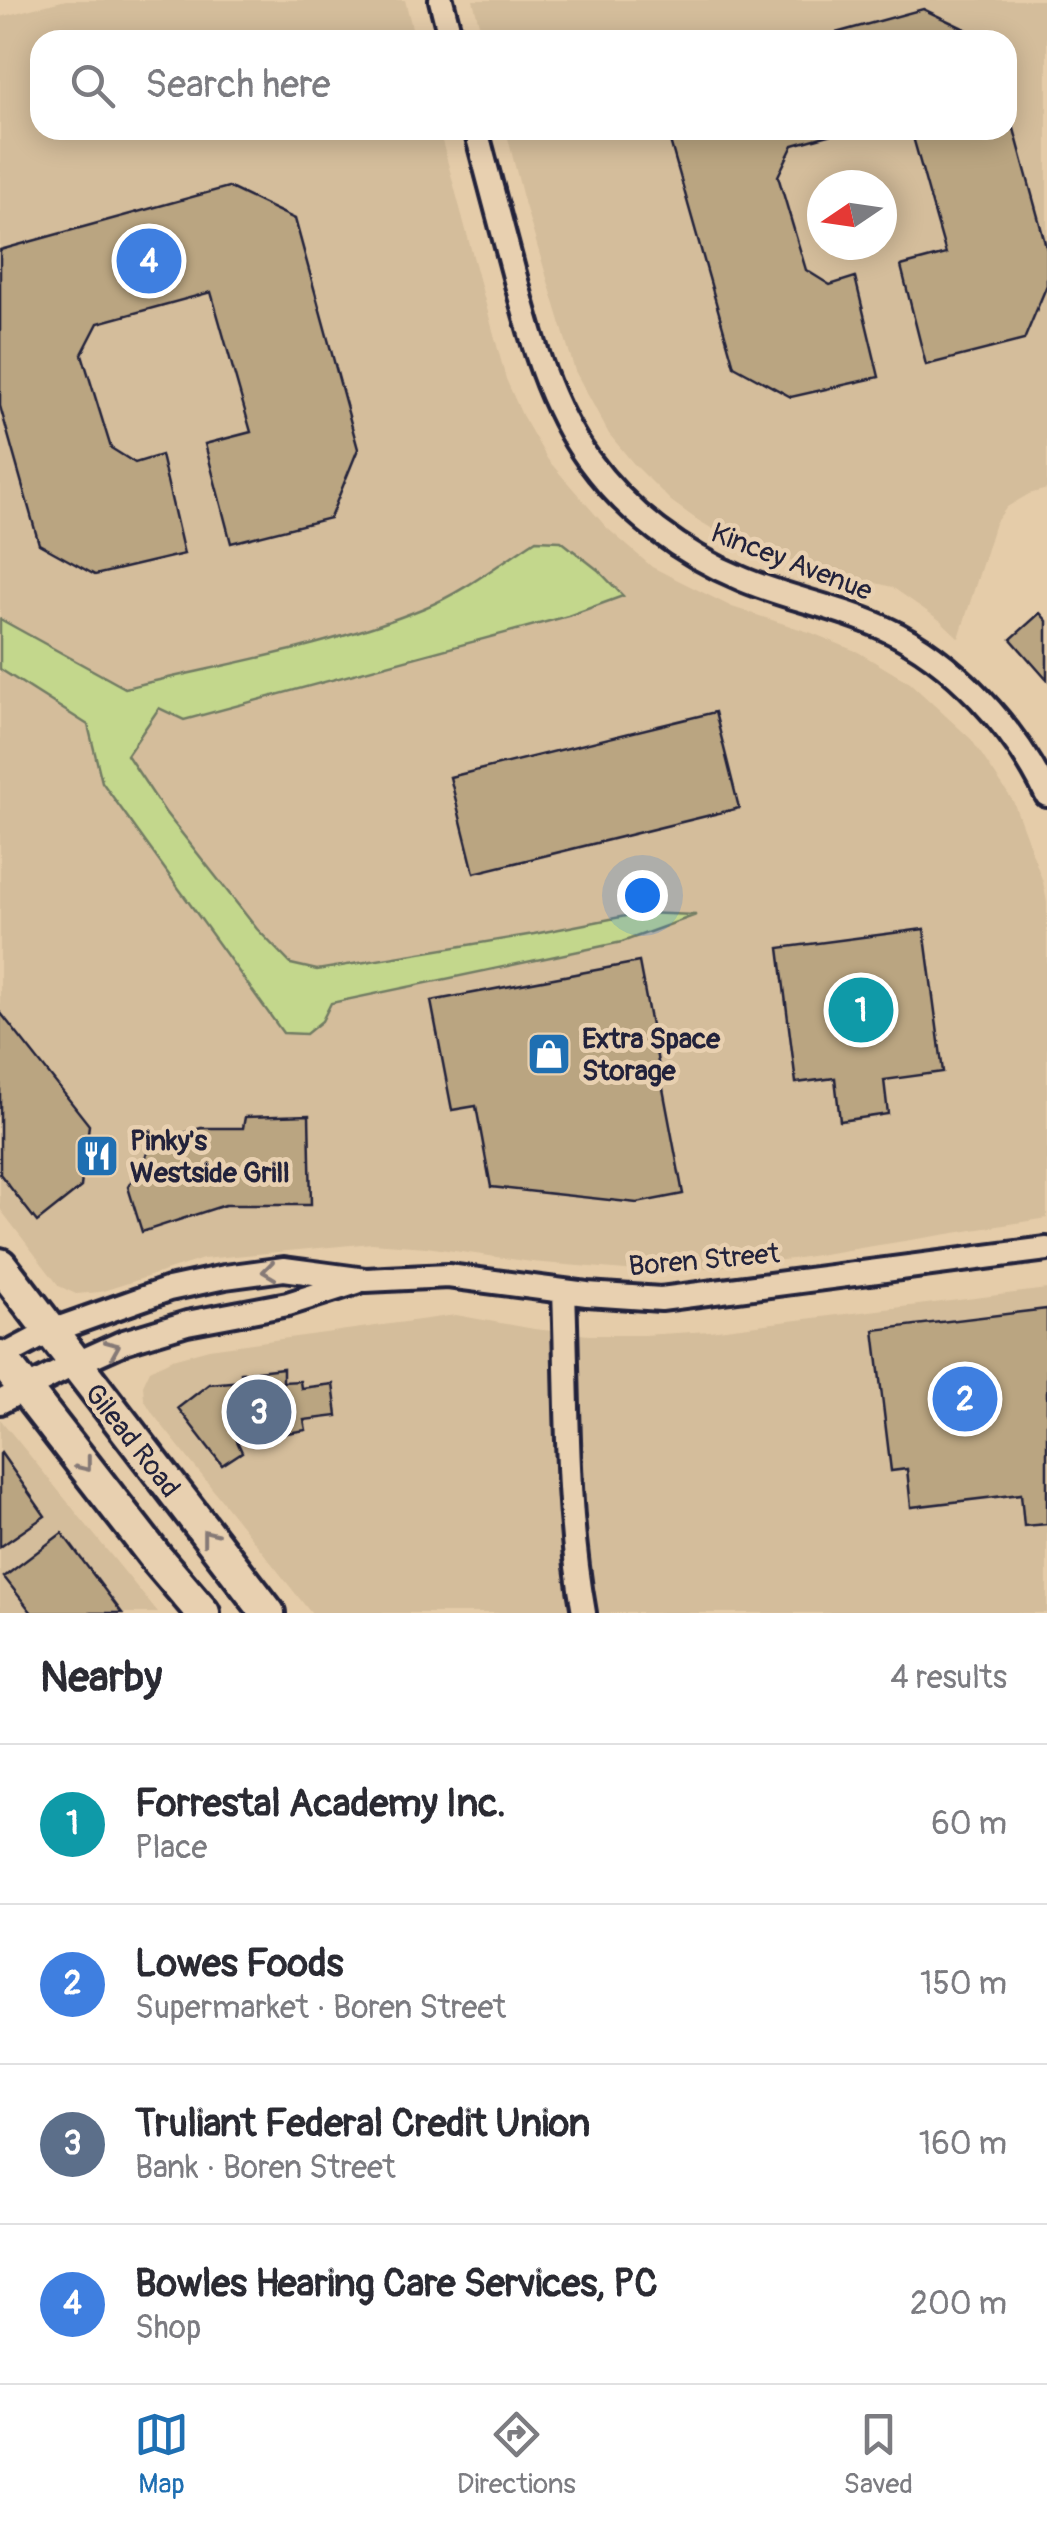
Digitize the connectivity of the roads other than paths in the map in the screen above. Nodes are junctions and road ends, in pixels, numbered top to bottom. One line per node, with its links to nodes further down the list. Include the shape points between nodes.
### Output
1 (441, 0): 2 (street)
2 (449, 30)
3 (479, 140): 4 (street, Kincey Avenue, via 550,392 590,461 625,502 696,557 887,629 926,652 986,706)
4 (1047, 795)
5 (1047, 1249): 8 (street, Boren Street, via 661,1298)
6 (0, 1265): 9 (main road, Gilead Road)
7 (366, 1280): 8 (street, Boren Street, via 448,1276); 9 (street, Boren Street, one-way to 9, via 284,1268 226,1276); 11 (street, Boren Street, one-way to 7, via 187,1323 288,1304)
8 (564, 1291): 15 (street, via 571,1492)
9 (51, 1331): 10 (street, Boren Street); 11 (main road, Gilead Road)
10 (0, 1357): 12 (main road, Gilead Road)
11 (74, 1364): 12 (street, Boren Street); 14 (main road, Gilead Road, one-way to 11)
12 (12, 1395): 13 (main road, Gilead Road, one-way to 13)
13 (203, 1613)
14 (268, 1613)
15 (584, 1613)

